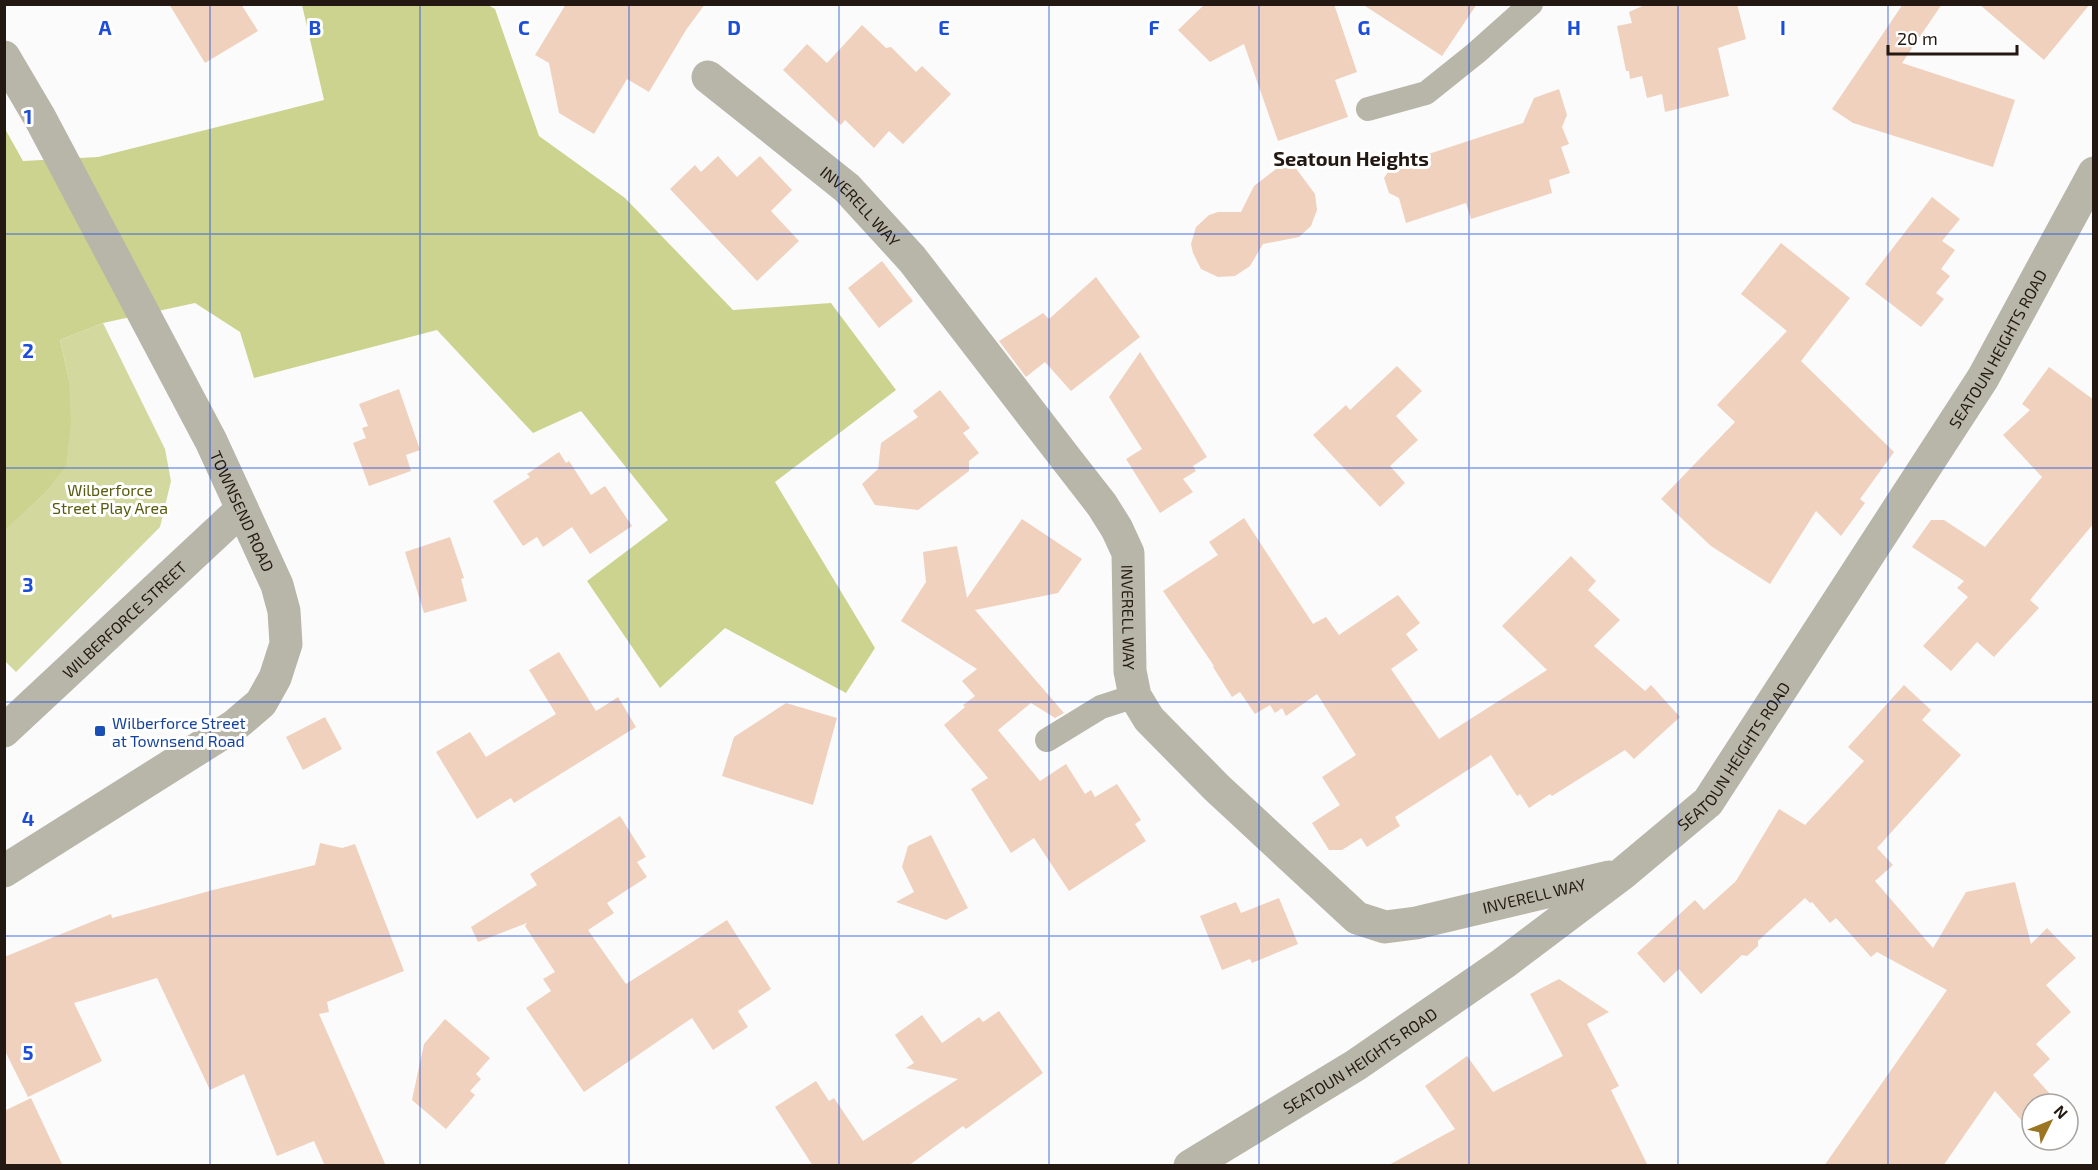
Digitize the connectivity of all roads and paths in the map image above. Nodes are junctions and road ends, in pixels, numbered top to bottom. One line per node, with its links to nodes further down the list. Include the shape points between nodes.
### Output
1 (1531, 4): 4 (lane, via 1426,93)
2 (4, 57): 6 (street, TOWNSEND ROAD, via 211,441)
3 (708, 77): 7 (street, INVERELL WAY, via 847,188 912,260 1102,506 1128,553 1130,671)
4 (1368, 110)
5 (2094, 173): 11 (street, SEATOUN HEIGHTS ROAD, via 1983,378 1708,802)
6 (242, 509): 8 (street, WILBERFORCE STREET); 10 (street, TOWNSEND ROAD, via 268,563 284,611 286,644 275,678 261,703 234,726)
7 (1135, 696): 9 (lane, via 1101,707); 11 (street, INVERELL WAY, via 1149,720 1357,918 1385,927 1416,923)
8 (4, 731)
9 (1047, 740)
10 (4, 871)
11 (1622, 874): 12 (street, SEATOUN HEIGHTS ROAD, via 1504,963 1356,1065)
12 (1190, 1166)

